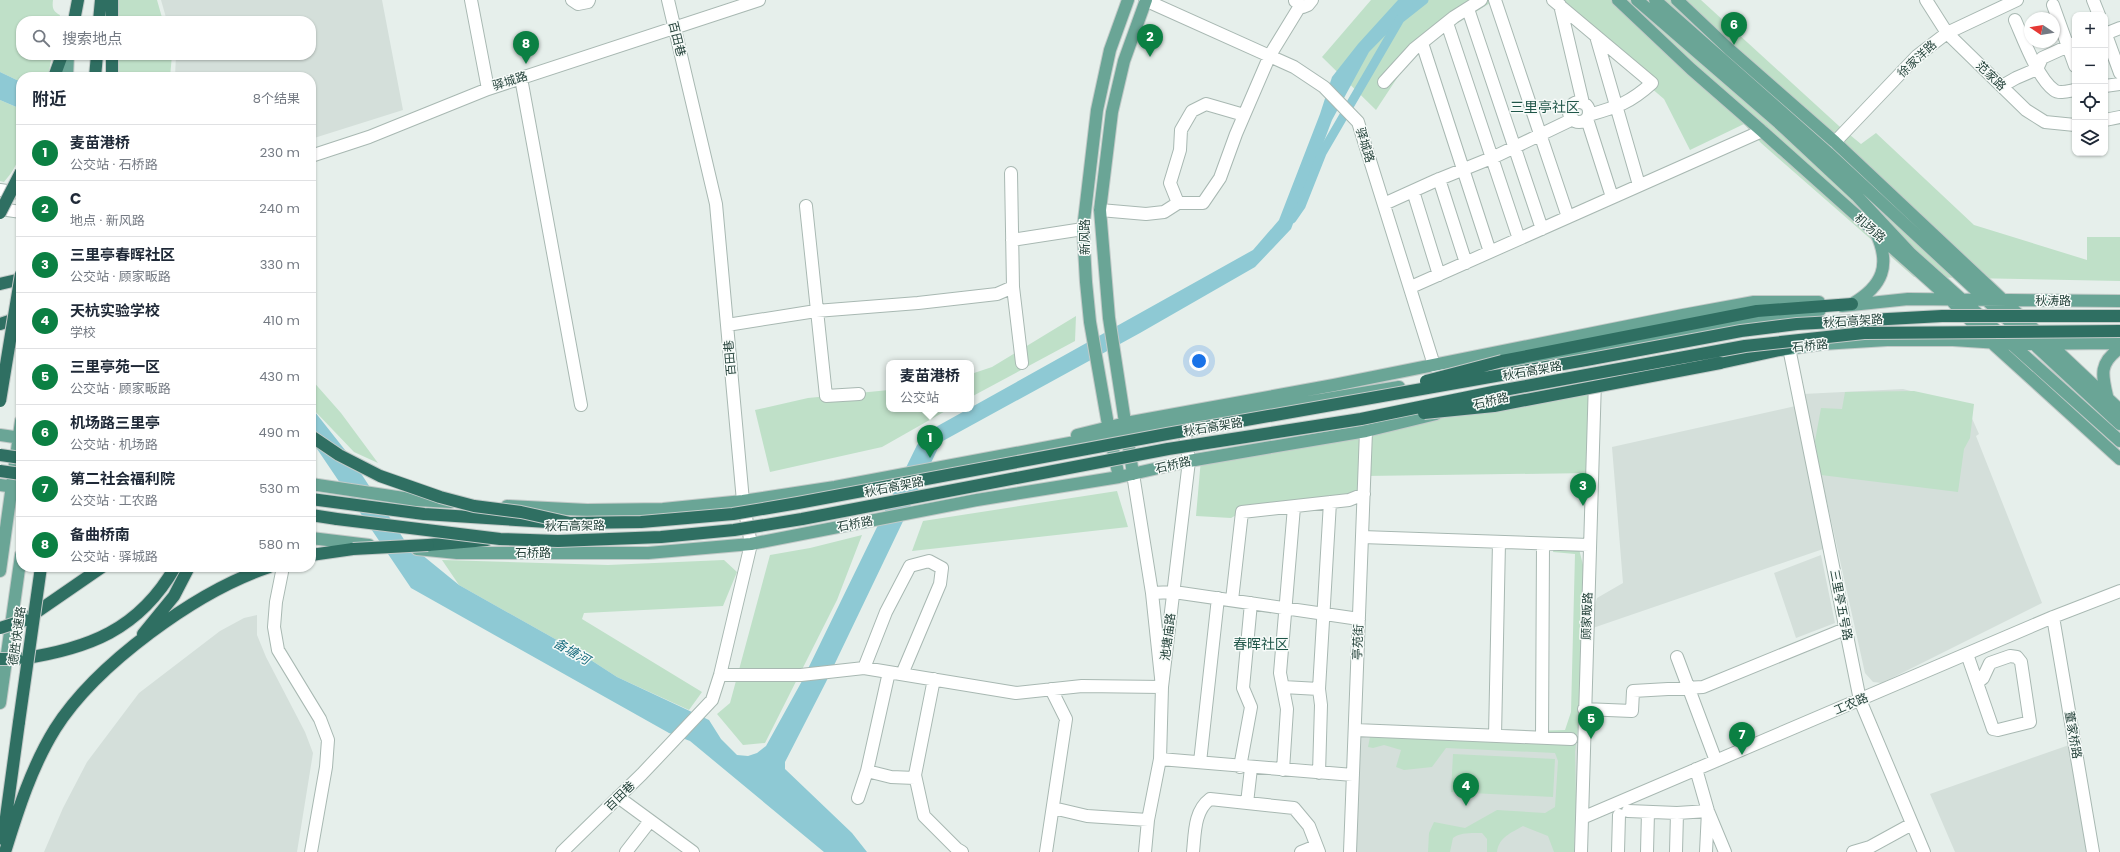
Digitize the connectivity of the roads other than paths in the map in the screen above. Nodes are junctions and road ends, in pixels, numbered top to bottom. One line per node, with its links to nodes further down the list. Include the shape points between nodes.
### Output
1 (72, 0): 28 (main road)
2 (78, 0): 29 (highway)
3 (101, 0): 30 (highway)
4 (108, 0): 31 (main road)
5 (112, 0): 32 (highway)
6 (472, 0): 63 (street)
7 (572, 0): 8 (street, via 578,4)
8 (589, 0)
9 (668, 0): 35 (street, 百田巷)
10 (759, 0): 35 (street, 驿城路)
11 (1128, 0): 98 (main road, 新风路, via 1110,50 1097,110)
12 (1145, 0): 43 (street, 驿城路); 94 (main road, 新风路, via 1124,61 1112,112)
13 (1312, 0): 23 (street, via 1308,5)
14 (1481, 0): 26 (street)
15 (1495, 0): 74 (street)
16 (1618, 0): 73 (main road, 机场路)
17 (1637, 0): 88 (main road, 机场路, via 1779,123)
18 (1655, 0): 112 (main road, via 1822,148)
19 (1926, 0): 38 (street, 范家路)
20 (2017, 0): 38 (street, 徐家洋路)
21 (2094, 0): 27 (street)
22 (1680, 1): 75 (main road, via 1729,49)
23 (1297, 3): 43 (street)
24 (1557, 3): 39 (street); 65 (street)
25 (2053, 5): 42 (street)
26 (1468, 9): 34 (street); 76 (street)
27 (2098, 12)
28 (70, 16)
29 (75, 16)
30 (99, 16)
31 (105, 16)
32 (112, 16)
33 (2015, 20): 50 (street)
34 (1447, 23): 41 (street); 78 (street)
35 (675, 27): 58 (street, 驿城路); 121 (street, 百田巷, via 716,204)
36 (2120, 28): 37 (street)
37 (2108, 32)
38 (1947, 33): 61 (street, 范家路); 75 (street, 徐家洋路, via 1917,56)
39 (1596, 36): 66 (street); 66 (street, via 1652,83 1636,97)
40 (2108, 41): 57 (street)
41 (1422, 43): 59 (street); 79 (street)
42 (2071, 45): 50 (street, via 2042,58)
43 (1270, 55): 67 (street); 91 (street, 驿城路, via 1324,87 1358,122)
44 (60, 60): 51 (highway)
45 (66, 60): 52 (highway)
46 (67, 60): 53 (main road)
47 (96, 60): 54 (main road)
48 (97, 60): 55 (highway, bridge)
49 (112, 60): 56 (highway)
50 (2038, 69): 61 (street); 64 (street, via 2054,90)
51 (56, 72)
52 (63, 72)
53 (67, 72)
54 (93, 72)
55 (95, 72)
56 (112, 72)
57 (2120, 73)
58 (521, 78): 63 (street, 驿城路); 138 (street)
59 (1384, 82)
60 (2120, 84): 62 (street)
61 (2002, 86): 72 (street, 范家路, via 2026,110 2045,122)
62 (2108, 86)
63 (488, 89): 77 (street, 驿城路, via 369,137)
64 (2072, 90)
65 (1583, 103): 68 (street, via 1588,107); 70 (street, via 1576,103 1571,107)
66 (1616, 106): 68 (street); 83 (street)
67 (1244, 115): 90 (street, via 1220,178 1203,203); 90 (street, via 1206,104 1192,111 1181,130 1177,160 1170,183)
68 (1588, 117): 70 (street, via 1581,122); 89 (street)
69 (2120, 117): 71 (street)
70 (1573, 119): 74 (street)
71 (2108, 119)
72 (2072, 125)
73 (1762, 131): 83 (street); 84 (main road, 机场路)
74 (1541, 136): 76 (street); 97 (street)
75 (1835, 142): 114 (main road)
76 (1515, 148): 78 (street); 99 (street)
77 (316, 154)
78 (1492, 158): 79 (street); 101 (street)
79 (1463, 170): 81 (street); 103 (street)
80 (1011, 173): 102 (street)
81 (1439, 179): 86 (street); 104 (street)
82 (16, 182): 96 (highway, bridge)
83 (1639, 185): 89 (street)
84 (1826, 188): 88 (main road); 100 (main road, 机场路)
85 (0, 190): 87 (street)
86 (1413, 191): 91 (street); 105 (street)
87 (16, 192)
88 (1856, 195): 111 (main road, 机场路, via 1912,254)
89 (1612, 197): 97 (street)
90 (1178, 203): 94 (street, via 1164,212 1146,214)
91 (1384, 204): 109 (street, 驿城路)
92 (806, 206): 117 (street)
93 (0, 209): 95 (street)
94 (1100, 210): 143 (main road, 新风路, via 1110,324)
95 (16, 211)
96 (0, 213)
97 (1568, 217): 99 (street)
98 (1083, 229): 102 (street); 145 (main road, 新风路, via 1092,334)
99 (1542, 229): 101 (street)
100 (1876, 233): 110 (main road, 机场路); 116 (main road, via 1885,257 1883,271 1876,283)
101 (1519, 239): 103 (street)
102 (1012, 240): 108 (street)
103 (1490, 252): 104 (street)
104 (1466, 262): 105 (street)
105 (1439, 275): 109 (street)
106 (16, 280): 107 (highway)
107 (0, 284)
108 (1013, 287): 117 (street, via 989,295); 130 (street)
109 (1411, 287): 131 (street, 驿城路)
110 (1950, 299): 111 (main road); 116 (main road, via 1908,299); 123 (main road, 机场路)
111 (1964, 299): 112 (main road); 125 (main road, 机场路)
112 (1986, 300): 114 (main road, 秋涛路); 126 (main road)
113 (2120, 300): 114 (main road, 秋涛路)
114 (2004, 301): 127 (main road)
115 (16, 304): 137 (highway, bridge)
116 (1852, 304): 131 (main road, via 1754,302 1478,354); 132 (main road, via 1587,351); 135 (highway, bridge, via 1757,311 1488,363)
117 (816, 311): 121 (street); 134 (street, via 826,396)
118 (2120, 316): 135 (highway, 秋石高架路, bridge, via 1942,316 1797,324 1741,331)
119 (16, 319): 120 (highway)
120 (0, 324)
121 (727, 325): 163 (street, 百田巷)
122 (2120, 331): 140 (highway, 秋石高架路, bridge, via 1872,333 1799,339 1745,346 1493,392)
123 (1991, 342): 125 (main road, 石桥路); 128 (main road, 石桥路, via 1887,340); 152 (main road, 机场路)
124 (2120, 343): 127 (main road)
125 (2014, 344): 126 (main road, 石桥路); 149 (main road, 机场路)
126 (2032, 344): 127 (main road); 142 (main road)
127 (2051, 344): 136 (main road)
128 (1788, 348): 133 (main road, 石桥路); 140 (highway, bridge, via 1494,406); 197 (street, 三里亭五号路)
129 (2120, 348): 136 (main road, via 2108,357 2104,366 2103,379)
130 (1022, 363)
131 (1434, 365): 132 (street, 驿城路); 143 (main road)
132 (1444, 380): 141 (main road)
133 (1595, 380): 144 (main road, 石桥路, via 1496,399); 176 (street, 顾家畈路)
134 (859, 394)
135 (1362, 398): 169 (highway, 秋石高架路, bridge, via 733,514 641,522)
136 (2108, 400): 139 (main road)
137 (0, 401)
138 (581, 405)
139 (2120, 410)
140 (1361, 419): 172 (highway, 秋石高架路, bridge, via 1168,449 734,530 661,537 558,541)
141 (1183, 422): 143 (main road); 154 (street, 池塘庙路)
142 (2120, 424)
143 (1127, 427): 145 (main road); 157 (main road, 新风路)
144 (1366, 431): 154 (main road, 石桥路); 161 (street, 亭苑街)
145 (1109, 432): 158 (main road, 新风路); 163 (main road, via 865,481)
146 (0, 435): 147 (main road)
147 (16, 437)
148 (316, 439): 169 (highway, bridge, via 380,476 440,497 474,506 521,512)
149 (2120, 441)
150 (0, 455): 151 (highway, bridge)
151 (16, 457)
152 (2120, 459)
153 (16, 460): 160 (main road)
154 (1189, 461): 157 (main road, 石桥路); 187 (street, 池塘庙路)
155 (0, 471): 156 (highway, bridge)
156 (16, 473)
157 (1133, 474): 158 (main road, 石桥路); 188 (street)
158 (1119, 477): 174 (main road, 石桥路, via 921,511)
159 (316, 484): 163 (main road, via 417,500 587,510 663,509)
160 (11, 487): 178 (main road)
161 (1364, 494): 164 (street, via 1349,500); 170 (street, 亭苑街)
162 (316, 500): 169 (highway, 秋石高架路, bridge, via 424,514)
163 (743, 501): 174 (street, 百田巷)
164 (1330, 502): 165 (street); 193 (street)
165 (1294, 507): 190 (street, via 1242,512); 192 (street)
166 (316, 516): 167 (highway, 秋石高架路)
167 (337, 519): 168 (highway); 172 (highway, 秋石高架路, bridge)
168 (316, 520)
169 (570, 523)
170 (1362, 537): 173 (street); 195 (street, 亭苑街)
171 (316, 539): 174 (main road, 石桥路, bridge, via 457,553 648,553)
172 (500, 539): 177 (highway, bridge)
173 (1500, 542): 175 (street); 217 (street)
174 (752, 544): 205 (street, 百田巷)
175 (1543, 544): 176 (street); 218 (street)
176 (1589, 545): 215 (street, 顾家畈路)
177 (316, 554)
178 (0, 571)
179 (19, 572): 214 (main road, bridge)
180 (40, 572): 243 (highway, 德胜快速路, bridge)
181 (95, 572): 196 (highway, bridge, via 25,620)
182 (172, 572): 201 (highway, bridge, via 150,602 127,623 109,634 55,654)
183 (186, 572): 198 (highway, via 174,596)
184 (256, 572): 198 (highway, via 194,602)
185 (281, 572): 245 (street, via 274,627 278,650 320,719 328,740)
186 (2120, 590): 194 (street, 工农路)
187 (1174, 592): 188 (street); 189 (street); 208 (street, 池塘庙路)
188 (1152, 593): 208 (street)
189 (1218, 598): 190 (street); 222 (street)
190 (1232, 600): 191 (street)
191 (1251, 603): 192 (street); 223 (street, via 1243,688 1250,706)
192 (1286, 608): 193 (street); 209 (street, via 1280,673)
193 (1324, 614): 195 (street); 211 (street)
194 (2053, 617): 199 (street, 工农路); 262 (street, 董家桥路)
195 (1359, 619): 216 (street, 亭苑街)
196 (0, 628)
197 (1845, 629): 210 (street, via 1704,687); 213 (street, 三里亭五号路)
198 (126, 653): 244 (highway, via 90,684 55,729 26,790)
199 (1966, 654): 207 (street); 213 (street, 工农路)
200 (1677, 657): 210 (street)
201 (0, 659)
202 (864, 668): 203 (street); 204 (street, via 886,612 910,566 929,561 942,568 940,584); 205 (street, via 801,675)
203 (889, 672): 204 (street); 226 (street)
204 (902, 674): 206 (street)
205 (720, 675): 230 (street, 百田巷, via 712,700)
206 (934, 679): 212 (street, via 1016,693); 229 (street)
207 (1977, 683): 207 (street, via 1993,729 2030,722 2021,662 2017,657 2010,656 1990,663 1983,678)
208 (1162, 687): 212 (street, via 1082,686); 220 (street, 池塘庙路)
209 (1283, 687): 211 (street); 225 (street, via 1287,709)
210 (1688, 688): 215 (street, via 1633,691 1632,711); 221 (street)
211 (1319, 689): 227 (street)
212 (1051, 690): 233 (street, via 1066,719)
213 (1860, 700): 221 (street, 工农路); 240 (street, 三里亭五号路)
214 (0, 703)
215 (1584, 709): 237 (street, 顾家畈路)
216 (1355, 730): 217 (street); 228 (street, 亭苑街)
217 (1495, 736): 218 (street)
218 (1542, 738): 219 (street)
219 (1571, 739)
220 (1160, 759): 222 (street); 238 (street, 池塘庙路)
221 (1716, 761): 224 (street, 工农路)
222 (1200, 762): 223 (street)
223 (1245, 767): 225 (street); 232 (street)
224 (1696, 769): 234 (street); 237 (street, 工农路)
225 (1283, 770): 227 (street)
226 (867, 771): 229 (street, via 891,777); 231 (street)
227 (1319, 773): 228 (street)
228 (1353, 775): 253 (street, 亭苑街)
229 (916, 778): 248 (street, via 924,816)
230 (618, 797): 239 (street); 246 (street, 百田巷)
231 (858, 798)
232 (1247, 803): 241 (street, via 1294,808 1309,826); 251 (street, via 1210,799 1202,805)
233 (1053, 808): 238 (street, via 1087,816); 249 (street)
234 (1708, 811): 236 (street); 258 (street); 259 (street)
235 (1648, 812): 236 (street); 255 (street, via 1624,813); 256 (street)
236 (1677, 812): 257 (street)
237 (1582, 818): 254 (street, 顾家畈路)
238 (1148, 820): 250 (street, 池塘庙路)
239 (650, 821): 242 (street); 247 (street)
240 (1912, 824): 260 (street, via 1870,847); 261 (street, 三里亭五号路)
241 (1318, 849): 252 (street)
242 (689, 851)
243 (2, 852)
244 (5, 852)
245 (314, 852)
246 (562, 852)
247 (626, 852)
248 (962, 852)
249 (1046, 852)
250 (1145, 852)
251 (1192, 852)
252 (1302, 852)
253 (1350, 852)
254 (1580, 852)
255 (1618, 852)
256 (1647, 852)
257 (1676, 852)
258 (1706, 852)
259 (1725, 852)
260 (1853, 852)
261 (1924, 852)
262 (2093, 852)

